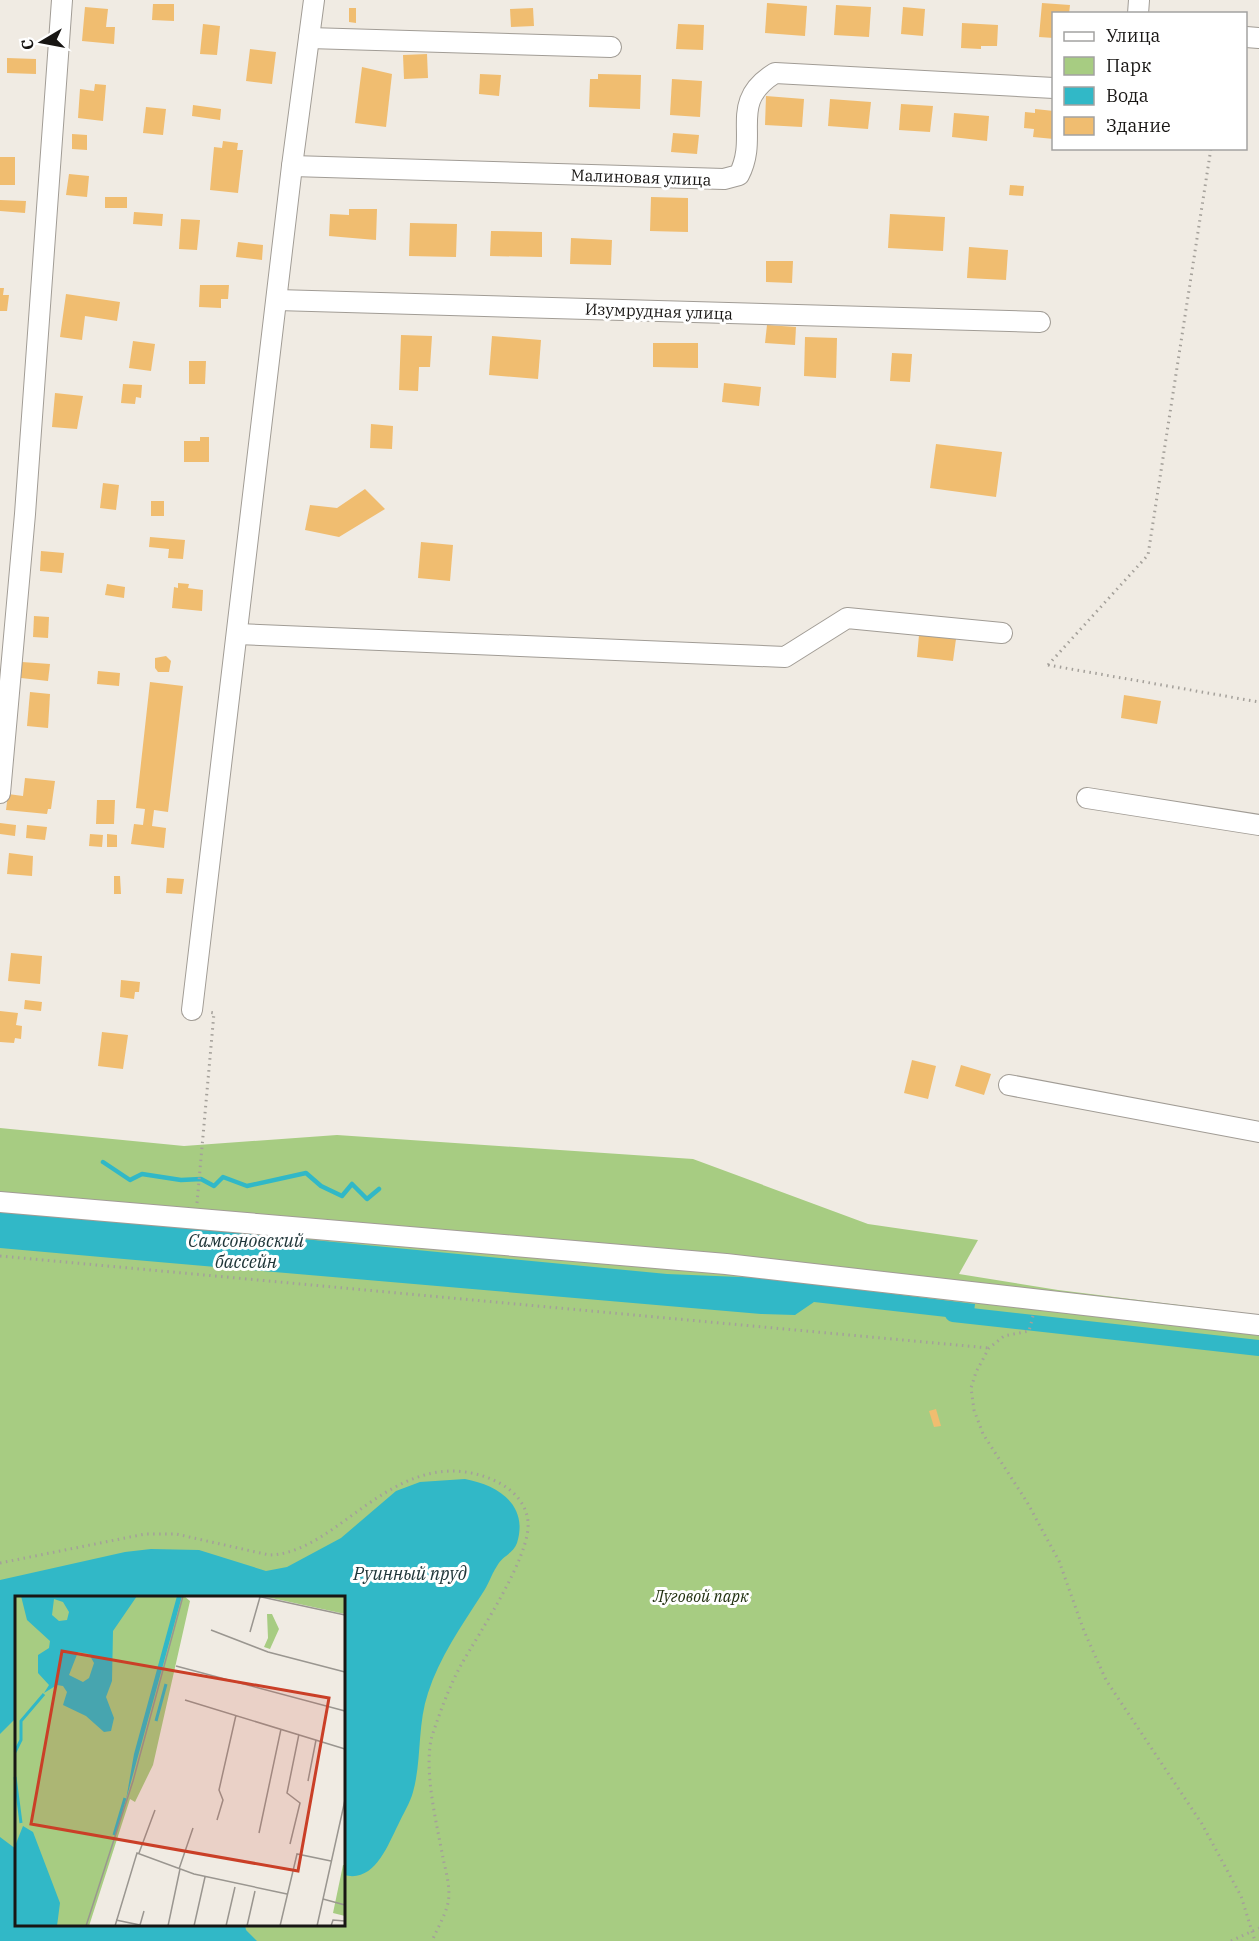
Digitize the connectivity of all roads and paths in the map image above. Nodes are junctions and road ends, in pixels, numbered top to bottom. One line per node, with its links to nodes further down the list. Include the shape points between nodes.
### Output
1 (62, 0): 13 (street, via 26,514)
2 (314, 0): 3 (street)
3 (309, 38): 4 (street); 7 (street)
4 (611, 47)
5 (1052, 88): 7 (street, Малиновая улица, via 775,73 752,93 746,161 739,174 724,179)
6 (1211, 150): 12 (path, via 1148,555 1048,665)
7 (292, 166): 8 (street)
8 (277, 300): 9 (street, Изумрудная улица); 11 (street)
9 (1040, 322)
10 (1002, 633): 11 (street, via 847,618 785,657)
11 (237, 634): 16 (street)
12 (1259, 702)
13 (0, 793)
14 (1087, 798): 15 (street)
15 (1259, 825)
16 (192, 1010): 19 (path, via 214,1013)
17 (1009, 1085): 18 (street)
18 (1259, 1132)
19 (196, 1191)
20 (0, 1202): 23 (street, via 726,1264)
21 (0, 1256): 24 (path)
22 (1032, 1321): 24 (path, via 1031,1328 1004,1336)
23 (1259, 1325)
24 (989, 1348): 27 (path, via 972,1388 974,1410 983,1434 1022,1493 1059,1561 1106,1680 1202,1824 1241,1896)
25 (0, 1563): 28 (path, via 145,1533 176,1534 283,1555 321,1535 391,1488 432,1473 476,1474 507,1486 522,1502 528,1522 515,1572 460,1668 431,1739 430,1768 448,1882 448,1903)
26 (1259, 1928): 27 (path)
27 (1251, 1932): 29 (path); 30 (path)
28 (432, 1941)
29 (1231, 1941)
30 (1254, 1941)

